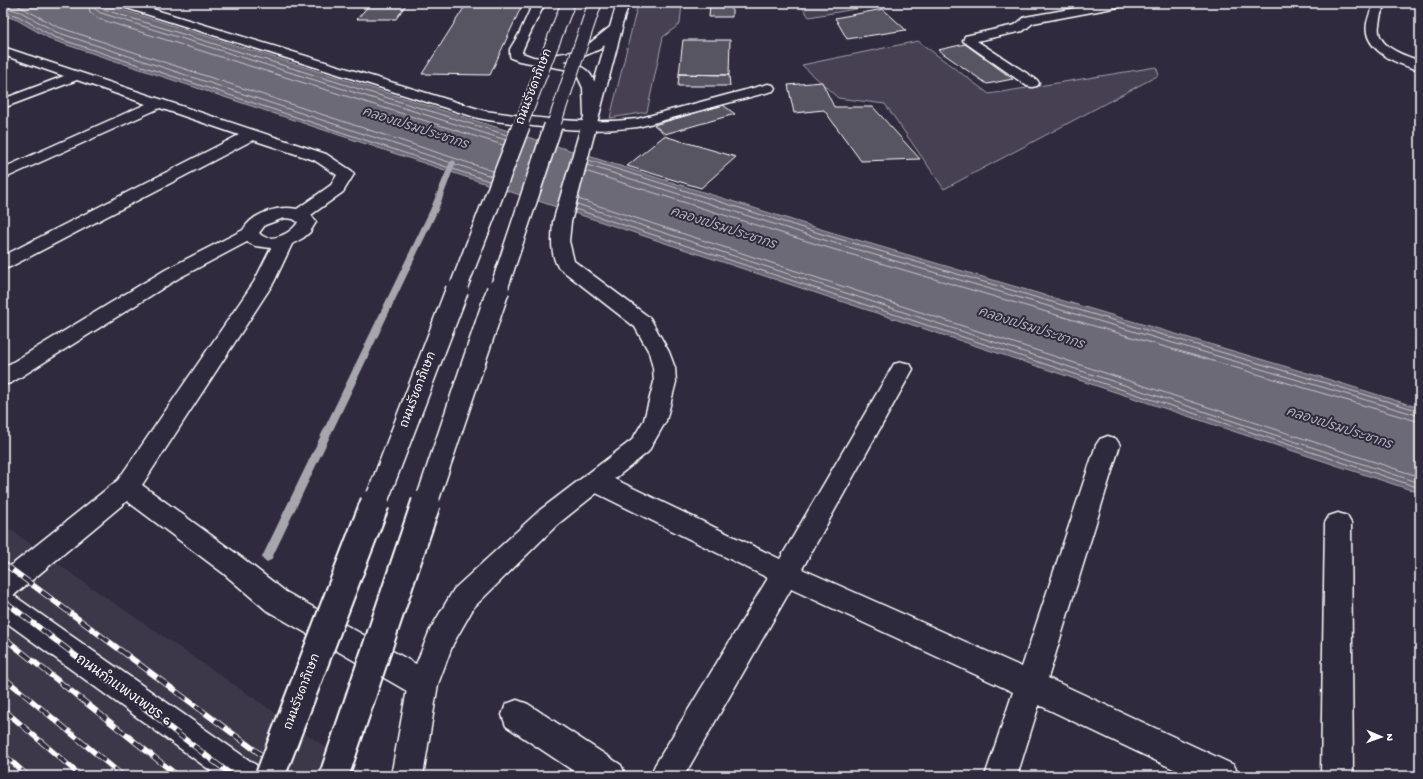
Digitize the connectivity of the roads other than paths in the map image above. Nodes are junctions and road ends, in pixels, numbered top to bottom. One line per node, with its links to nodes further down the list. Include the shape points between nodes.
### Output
1 (121, 3): 18 (street, via 483,115)
2 (539, 3): 10 (street)
3 (568, 3): 38 (street, ถนนรัชดาภิเษก, bridge)
4 (595, 3): 39 (street, bridge)
5 (623, 3): 9 (street)
6 (1124, 3): 14 (street, via 1029,20 1019,28 968,39)
7 (1365, 3): 8 (street)
8 (1381, 5): 12 (street, via 1372,23 1372,37 1381,48)
9 (616, 28): 10 (street, via 585,51 553,58 526,54 523,50); 18 (street)
10 (525, 34): 18 (street, via 516,49 516,55 522,59 562,65 584,72 589,85)
11 (4, 52): 13 (street)
12 (1418, 64)
13 (76, 76): 16 (street); 17 (street)
14 (1032, 82)
15 (768, 88): 18 (street, via 638,124 614,126)
16 (159, 103): 19 (street); 20 (street)
17 (3, 104)
18 (590, 121): 28 (street, via 562,222 560,241 565,263 644,323 659,352 665,382 655,421 640,446)
19 (252, 134): 21 (street, via 320,157 346,174 337,188); 24 (street)
20 (3, 174)
21 (300, 215): 22 (street, via 284,213 265,218 252,228); 23 (street, via 305,218 306,227)
22 (250, 233): 23 (street, via 252,238 264,243); 26 (street, via 172,274)
23 (284, 241): 29 (street, via 264,282)
24 (3, 263)
25 (902, 369): 31 (street)
26 (3, 378)
27 (1108, 445): 35 (street)
28 (595, 481): 31 (street); 34 (street, via 549,518 464,598 440,639)
29 (127, 487): 32 (street); 34 (street, via 276,601)
30 (1338, 523): 45 (street)
31 (785, 574): 35 (street); 42 (street)
32 (3, 588)
33 (3, 604): 37 (street, ถนนกำแพงเพชร 6)
34 (422, 684): 40 (street)
35 (1030, 685): 43 (street); 44 (street)
36 (517, 716): 41 (street)
37 (245, 776)
38 (270, 776)
39 (334, 776)
40 (407, 776)
41 (610, 776)
42 (666, 776)
43 (1001, 776)
44 (1223, 776)
45 (1337, 776)

